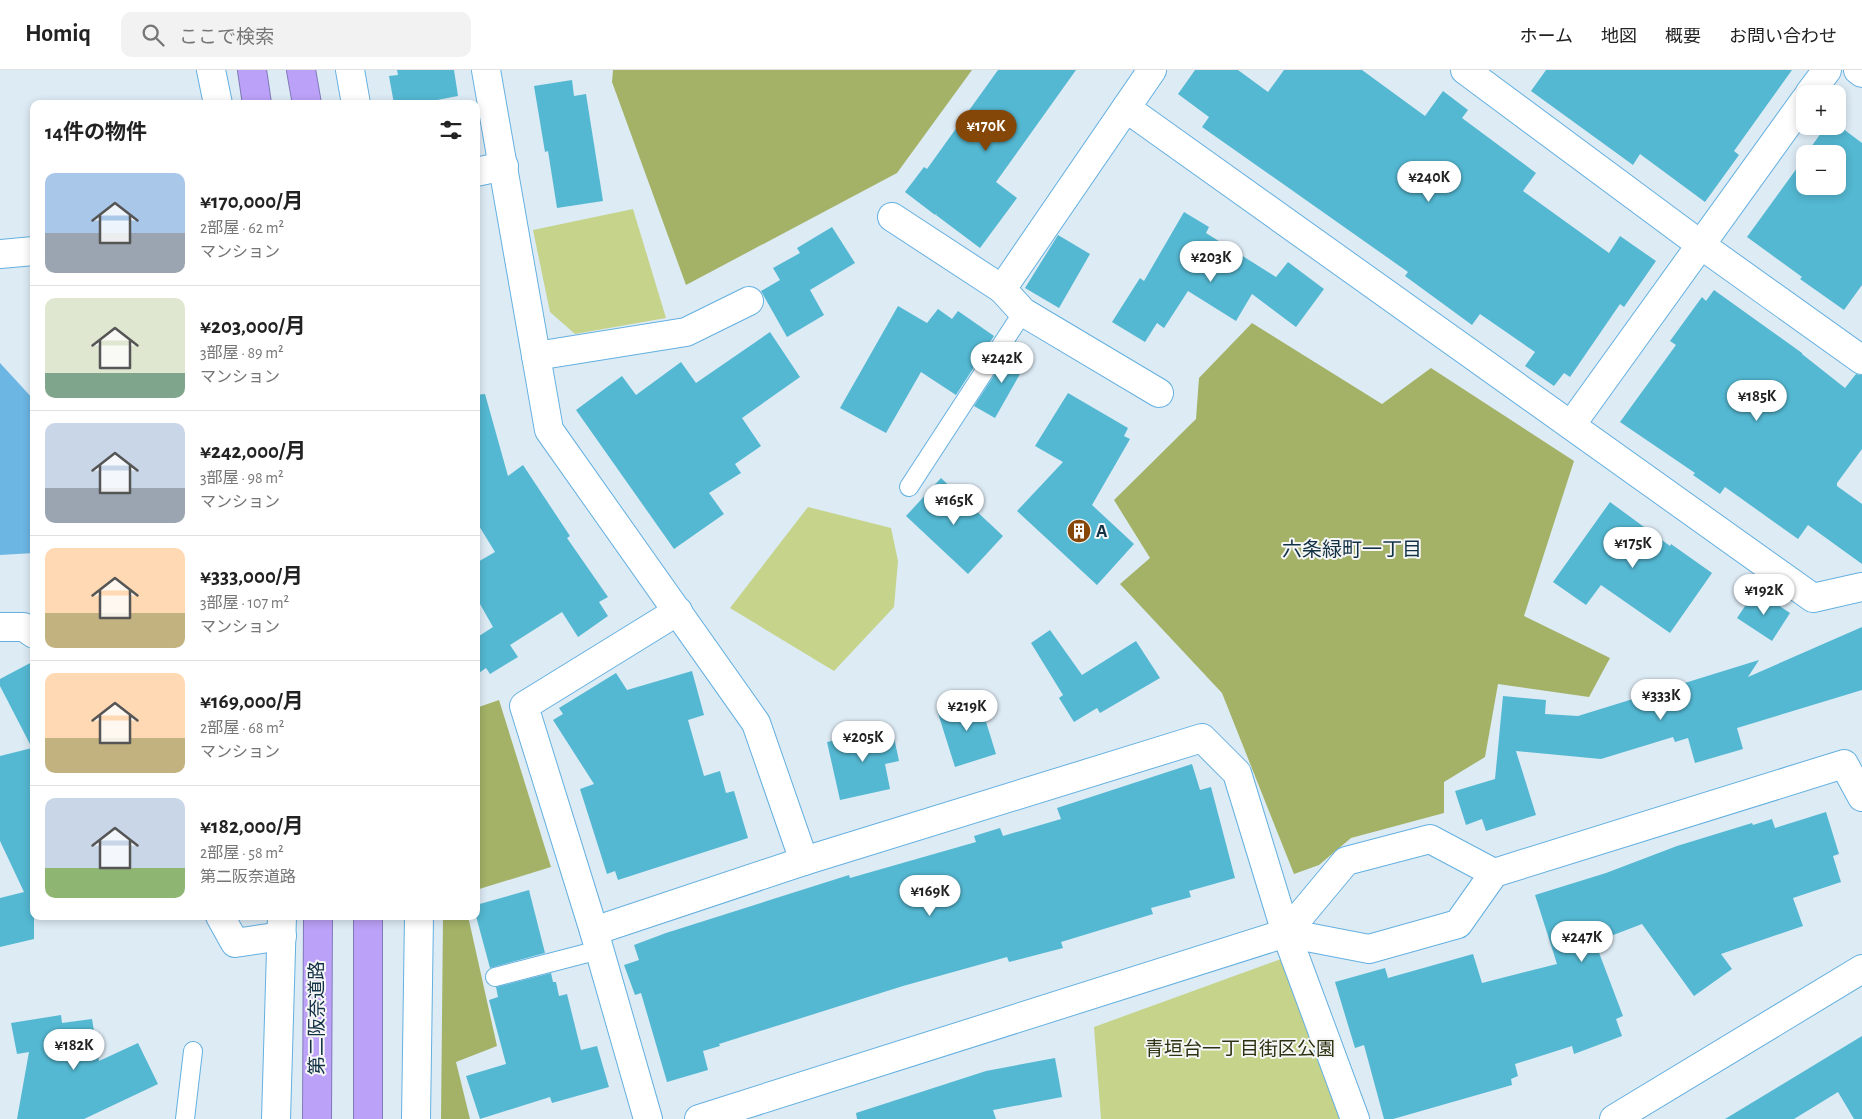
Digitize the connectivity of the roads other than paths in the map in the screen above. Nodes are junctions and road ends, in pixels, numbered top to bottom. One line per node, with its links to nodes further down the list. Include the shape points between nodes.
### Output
1 (211, 70): 12 (street)
2 (252, 70): 13 (highway)
3 (301, 70): 14 (highway)
4 (350, 70): 15 (street)
5 (486, 70): 18 (street)
6 (1152, 70): 16 (street)
7 (1465, 70): 21 (street)
8 (1826, 70): 11 (street)
9 (1858, 70): 10 (street)
10 (1862, 73)
11 (1815, 85)
12 (217, 100)
13 (256, 100)
14 (305, 100)
15 (355, 100)
16 (1126, 108): 24 (street); 30 (street)
17 (1796, 113): 21 (street)
18 (504, 166): 19 (street); 27 (street)
19 (480, 171)
20 (892, 217): 24 (street)
21 (1701, 245): 28 (street); 30 (street)
22 (30, 251): 23 (street)
23 (0, 254)
24 (1002, 288): 26 (street)
25 (749, 301): 27 (street, via 686,332)
26 (1022, 312): 29 (street); 31 (lane)
27 (536, 356): 33 (street, via 550,430)
28 (1862, 360)
29 (1159, 393)
30 (1571, 425): 32 (street, via 1813,598)
31 (909, 487)
32 (1862, 586)
33 (678, 611): 37 (street, via 756,724); 45 (street, via 524,706)
34 (0, 627): 35 (street, via 24,627)
35 (30, 631)
36 (1862, 797): 38 (street, via 1844,764)
37 (804, 861): 44 (street, via 1202,738 1237,773); 45 (street)
38 (1494, 873): 44 (street, via 1458,924 1369,949); 44 (street, via 1430,839 1346,861)
39 (222, 920): 43 (street, via 235,943)
40 (318, 920): 51 (highway, 第二阪奈道路)
41 (368, 920): 52 (highway)
42 (419, 920): 53 (street)
43 (282, 926): 50 (street)
44 (1286, 933): 55 (street); 56 (street)
45 (596, 940): 47 (lane); 54 (street)
46 (1862, 969): 57 (street)
47 (494, 977)
48 (193, 1051): 49 (lane)
49 (185, 1119)
50 (276, 1119)
51 (317, 1119)
52 (368, 1119)
53 (416, 1119)
54 (648, 1119)
55 (699, 1119)
56 (1355, 1119)
57 (1614, 1119)

